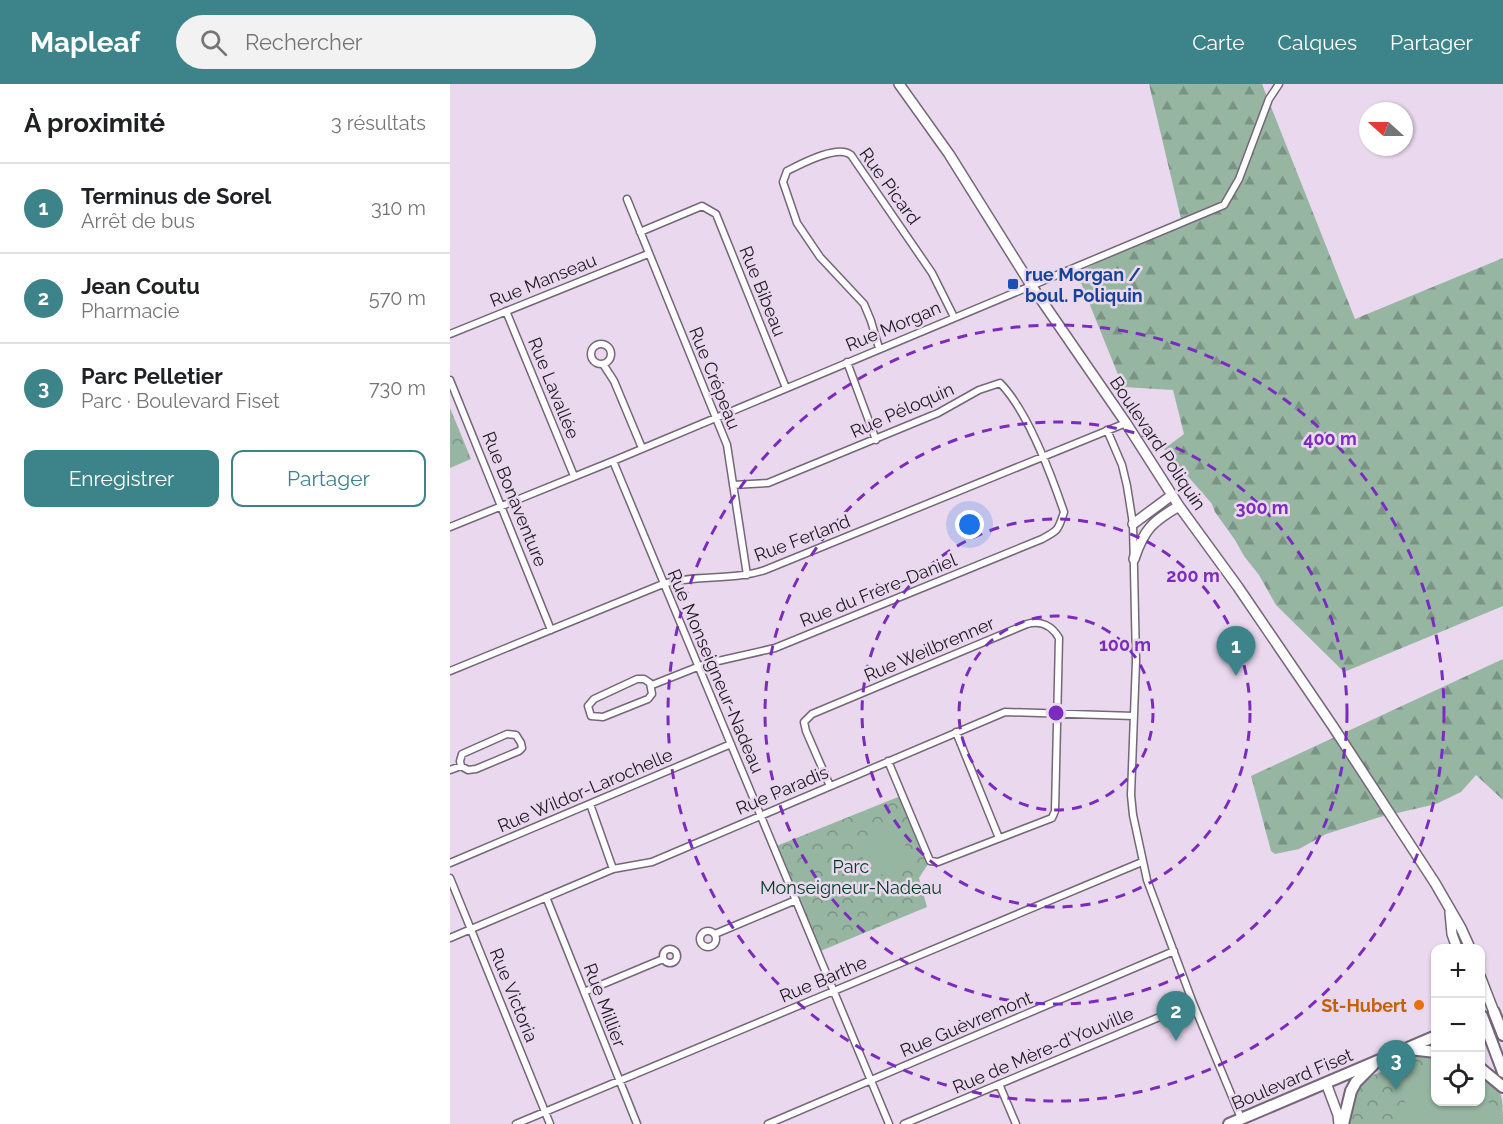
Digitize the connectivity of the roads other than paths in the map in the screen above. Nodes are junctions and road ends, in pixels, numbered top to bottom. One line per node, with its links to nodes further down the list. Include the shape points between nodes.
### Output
1 (899, 84): 6 (street, Boulevard Poliquin, via 949,154)
2 (1279, 84): 6 (street, Rue Morgan, via 1224,206)
3 (627, 199): 4 (street, Rue Crépeau)
4 (640, 232): 5 (street, Rue Crépeau); 14 (street, Rue Bibeau, via 702,206 716,214)
5 (648, 254): 7 (street, Rue Manseau); 15 (street, Rue Crépeau)
6 (1031, 285): 8 (street, Rue Morgan); 16 (street, Boulevard Poliquin)
7 (506, 311): 9 (street, Rue Manseau); 22 (street, Rue Lavallée)
8 (954, 317): 10 (street, Rue Morgan); 10 (street, Rue Picard, via 932,273 852,155 834,152 787,171 783,182 797,223 820,257 864,304)
9 (450, 334)
10 (879, 348): 11 (street, Rue Morgan)
11 (846, 362): 14 (street, Rue Morgan); 18 (street)
12 (603, 364): 19 (street)
13 (450, 380): 25 (street, Rue Bonaventure)
14 (786, 388): 15 (street, Rue Morgan)
15 (715, 418): 19 (street, Rue Morgan); 23 (street, Rue Crépeau, via 727,445)
16 (1126, 423): 17 (street, Rue Ferland); 24 (street, Boulevard Poliquin)
17 (1107, 430): 20 (street, Rue Ferland); 28 (street, via 1122,465)
18 (876, 440): 20 (street, Rue Péloquin, via 1000,383 1028,423); 23 (street, Rue Péloquin, via 768,483)
19 (642, 448): 21 (street, Rue Morgan)
20 (1043, 457): 31 (street, Rue Ferland); 34 (street, Rue du Frère-Daniel, via 1064,512 1056,532 785,645)
21 (612, 461): 22 (street, Rue Morgan); 32 (street, Rue Monseigneur-Nadeau)
22 (574, 476): 25 (street, Rue Morgan)
23 (733, 485): 31 (street, Rue Crépeau)
24 (1172, 495): 26 (street, Boulevard Poliquin); 28 (street)
25 (502, 506): 29 (street, Rue Morgan); 33 (street, Rue Bonaventure)
26 (1179, 506): 27 (street); 54 (street, Boulevard Poliquin, via 1332,725)
27 (1154, 521): 28 (street); 30 (street, via 1142,537)
28 (1132, 524): 30 (street)
29 (450, 527)
30 (1134, 559): 38 (street)
31 (747, 575): 32 (street, Rue Ferland)
32 (663, 584): 33 (street, Rue Ferland); 34 (street, Rue Monseigneur-Nadeau)
33 (551, 630): 35 (street, Rue Ferland)
34 (698, 666): 36 (street, Rue du Frère-Daniel); 40 (street, Rue Monseigneur-Nadeau)
35 (450, 671)
36 (652, 686): 36 (street, via 652,694 642,702 603,717 591,716 588,711 594,699 638,679)
37 (1058, 712): 38 (street, Rue Paradis); 39 (street, Rue Paradis, via 1005,712); 44 (street, Rue Weilbrenner, via 1059,638 1046,625 1027,624 812,714 804,722 806,731); 47 (street, via 1052,818)
38 (1134, 716): 48 (street, via 1131,795)
39 (956, 732): 41 (street, Rue Paradis); 47 (street)
40 (731, 744): 45 (street, Rue Wildor-Larochelle); 46 (street, Rue Monseigneur-Nadeau)
41 (888, 761): 44 (street, Rue Paradis); 47 (street, via 930,861 938,862)
42 (461, 766): 42 (street, via 468,770 479,768 519,751 521,743 516,735 507,734 462,754); 43 (street)
43 (450, 770)
44 (830, 786): 46 (street, Rue Paradis)
45 (590, 804): 49 (street, Rue Wildor-Larochelle); 50 (street)
46 (760, 815): 50 (street, Rue Paradis, via 652,862); 53 (street, Rue Monseigneur-Nadeau)
47 (999, 838)
48 (1142, 862): 60 (street); 63 (street, Rue Barthe)
49 (450, 864)
50 (613, 869): 52 (street, Rue Paradis)
51 (450, 878): 55 (street, Rue Victoria)
52 (546, 897): 55 (street, Rue Paradis); 64 (street, Rue Millier)
53 (796, 900): 56 (street); 63 (street, Rue Monseigneur-Nadeau)
54 (1449, 910): 58 (street, Boulevard Poliquin); 59 (street, Boulevard Poliquin)
55 (471, 930): 57 (street, Rue Paradis); 80 (street, Rue Victoria)
56 (715, 934)
57 (450, 938)
58 (1456, 944)
59 (1468, 944)
60 (1174, 951): 65 (street); 75 (street, Rue Guèvremont)
61 (663, 959): 64 (street)
62 (1485, 985): 66 (street)
63 (834, 991): 75 (street, Rue Monseigneur-Nadeau); 76 (street, Rue Barthe)
64 (584, 992): 76 (street, Rue Millier)
65 (1193, 1003): 78 (street, Rue de Mère-d'Youville); 81 (street)
66 (1498, 1010): 68 (main road)
67 (1485, 1025): 74 (main road)
68 (1503, 1035)
69 (1431, 1038): 70 (main road, Boulevard Fiset)
70 (1406, 1048): 71 (main road); 72 (main road, Boulevard Fiset)
71 (1431, 1051)
72 (1378, 1060): 77 (main road, Boulevard Fiset); 90 (main road, via 1356,1082)
73 (1485, 1072): 79 (main road)
74 (1503, 1072)
75 (871, 1080): 85 (street, Rue Guèvremont); 86 (street, Rue Monseigneur-Nadeau)
76 (618, 1081): 80 (street, Rue Barthe); 84 (street, Rue Millier)
77 (1326, 1083): 81 (main road, Boulevard Fiset); 90 (street)
78 (999, 1084): 87 (street, Rue de Mère-d'Youville); 88 (street)
79 (1503, 1087)
80 (545, 1112): 82 (street, Rue Barthe); 83 (street, Rue Victoria)
81 (1241, 1118): 89 (main road, Boulevard Fiset)
82 (516, 1124)
83 (550, 1124)
84 (637, 1124)
85 (768, 1124)
86 (889, 1124)
87 (903, 1124)
88 (1016, 1124)
89 (1228, 1124)
90 (1341, 1124)

